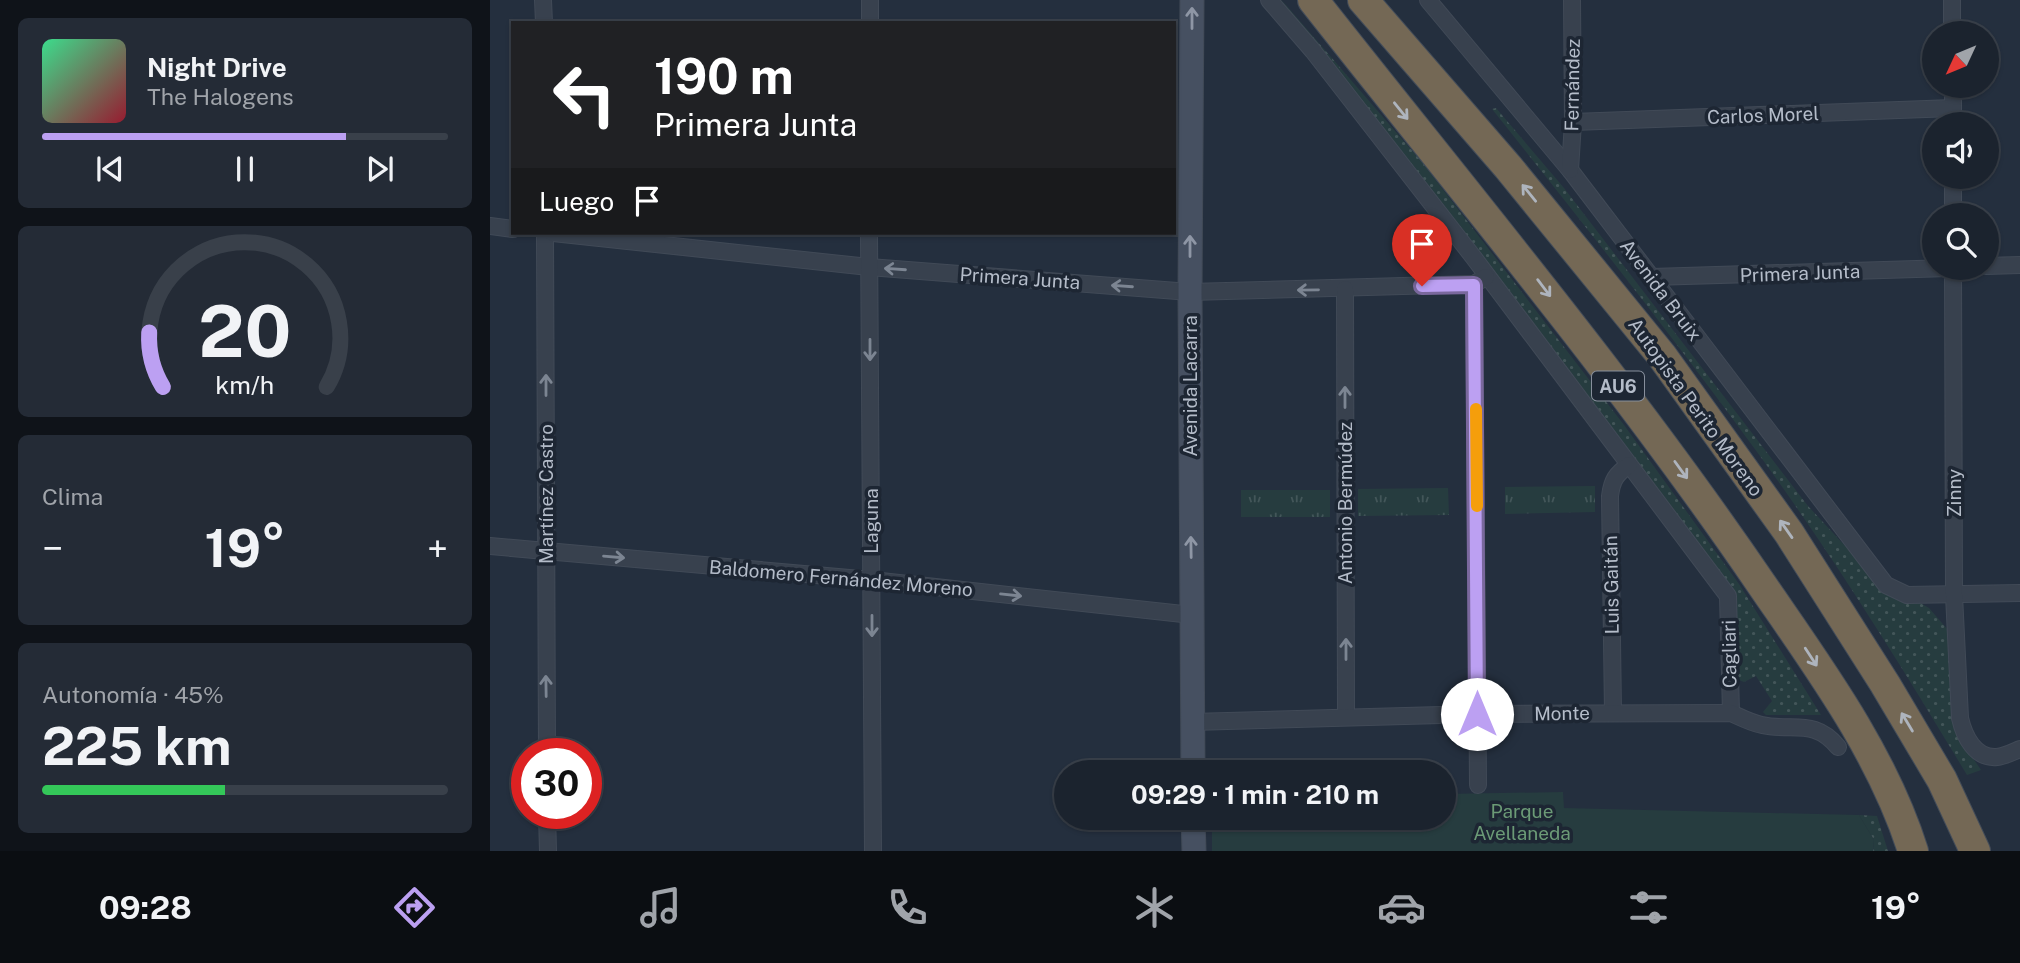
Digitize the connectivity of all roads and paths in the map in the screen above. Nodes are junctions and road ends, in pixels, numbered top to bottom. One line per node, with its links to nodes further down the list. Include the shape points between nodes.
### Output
1 (543, 0): 12 (street)
2 (870, 0): 13 (street)
3 (1192, 0): 33 (street, Avenida Lacarra, one-way to 3)
4 (1269, 0): 31 (street, via 1306,42)
5 (1295, 0): 15 (highway)
6 (1313, 0): 15 (highway, AU6)
7 (1363, 0): 18 (highway, Autopista Perito Moreno / AU6)
8 (1388, 0): 18 (highway)
9 (1429, 0): 19 (street, Avenida Bruix)
10 (1572, 0): 17 (street, Fernández)
11 (1952, 0): 14 (street)
12 (544, 21)
13 (870, 21)
14 (1952, 21)
15 (1375, 79): 56 (highway, AU6, one-way to 56, via 1529,269 1744,558 1860,734 1892,793)
16 (1922, 116): 17 (street, Carlos Morel)
17 (1573, 122): 19 (street, Fernández)
18 (1508, 167): 57 (highway, Autopista Perito Moreno / AU6, one-way to 18, via 1936,770 1789,533 1662,356)
19 (1570, 170): 29 (street, Avenida Bruix)
20 (490, 226): 21 (street)
21 (511, 229)
22 (545, 235): 36 (street, Martínez Castro, one-way to 22)
23 (572, 235): 27 (street, Primera Junta)
24 (869, 235): 27 (street, Laguna)
25 (2020, 265): 26 (street)
26 (1999, 266)
27 (869, 267): 33 (street, Primera Junta, one-way to 27); 37 (street, Laguna, one-way to 37)
28 (1922, 269): 29 (street, Primera Junta)
29 (1652, 277): 39 (street, Avenida Bruix, via 1886,585 1907,595)
30 (1951, 280): 39 (street, Zinny)
31 (1480, 281): 32 (street, Primera Junta); 34 (street); 43 (street)
32 (1345, 289): 33 (street, Primera Junta, one-way to 33); 44 (street, Antonio Bermúdez, one-way to 32)
33 (1189, 292): 40 (street, Avenida Lacarra, one-way to 33)
34 (1629, 465): 41 (street, Luis Gaitán, via 1617,474 1610,496); 42 (street, Cagliari, via 1728,596)
35 (490, 546): 36 (street, Baldomero Fernández Moreno)
36 (546, 551): 37 (street, Baldomero Fernández Moreno, one-way to 37); 46 (street, Martínez Castro, one-way to 36)
37 (872, 580): 40 (street, Baldomero Fernández Moreno, one-way to 40); 54 (street, Laguna, one-way to 54)
38 (2020, 593): 39 (street)
39 (1954, 595): 48 (street, Zinny, via 1963,731 1983,754 1998,757)
40 (1192, 615): 45 (street, Avenida Lacarra)
41 (1613, 712): 42 (street, Monte); 43 (street, Monte)
42 (1731, 713): 47 (street, Monte, via 1762,725 1818,730)
43 (1477, 714): 44 (street, Monte); 50 (street)
44 (1346, 717): 45 (street, Monte)
45 (1192, 722): 49 (street, Avenida Lacarra)
46 (547, 738)
47 (1838, 747)
48 (2015, 751)
49 (1193, 760)
50 (1478, 785)
51 (547, 829): 53 (street)
52 (1193, 830): 55 (street)
53 (548, 851)
54 (873, 851)
55 (1194, 851)
56 (1913, 851)
57 (1975, 851)

